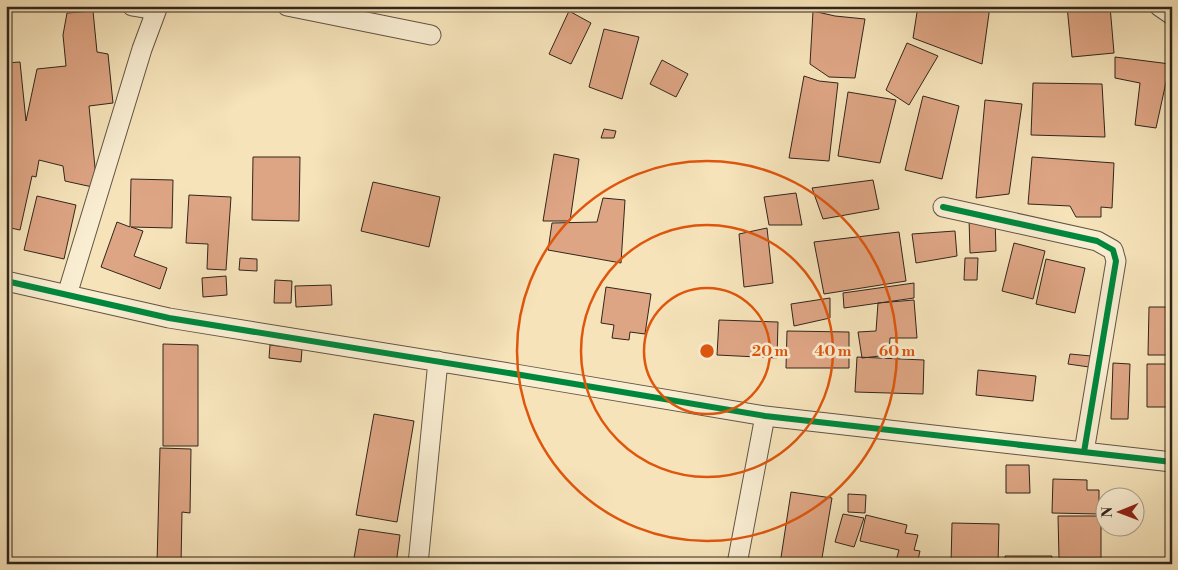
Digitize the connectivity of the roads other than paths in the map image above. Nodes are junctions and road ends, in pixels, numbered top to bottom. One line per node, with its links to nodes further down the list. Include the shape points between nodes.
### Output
1 (132, 6): 4 (street)
2 (288, 6): 6 (street)
3 (1158, 6): 5 (street)
4 (157, 8): 9 (street)
5 (1172, 15)
6 (431, 35)
7 (943, 208): 12 (street, via 1097,240 1113,250 1116,261)
8 (6, 281): 9 (street)
9 (67, 295): 10 (street, via 169,318)
10 (438, 361): 11 (street); 14 (street)
11 (765, 416): 12 (street); 15 (street)
12 (1084, 452): 13 (street)
13 (1172, 462)
14 (418, 564)
15 (737, 564)

